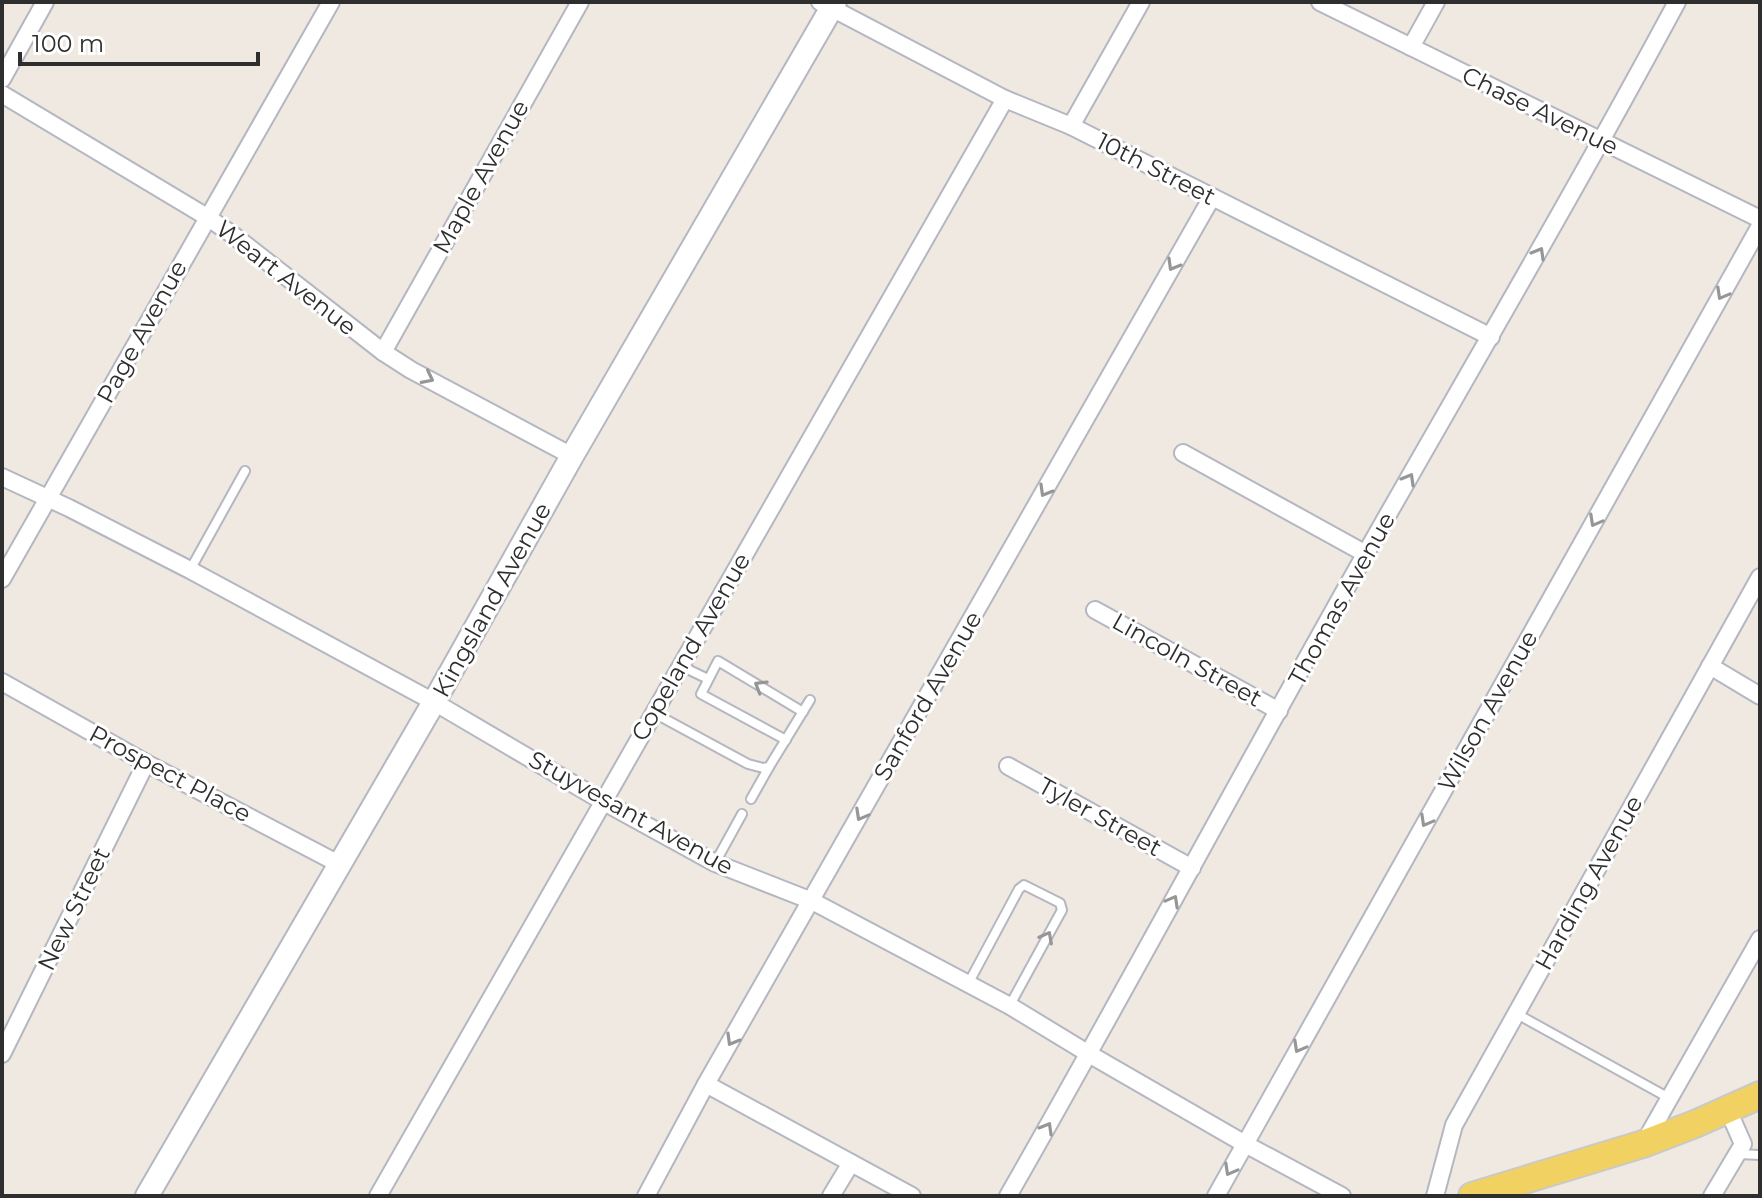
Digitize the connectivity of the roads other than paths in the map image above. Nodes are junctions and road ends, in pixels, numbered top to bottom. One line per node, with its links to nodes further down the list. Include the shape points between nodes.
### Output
1 (45, 2): 10 (street)
2 (331, 2): 16 (street, Page Avenue)
3 (580, 2): 20 (street, Maple Avenue)
4 (1141, 2): 13 (street)
5 (1320, 2): 9 (street, Chase Avenue)
6 (1436, 2): 9 (street)
7 (1677, 2): 14 (street, Thomas Avenue)
8 (829, 4): 12 (street, 10th Street); 22 (main road, Kingsland Avenue)
9 (1411, 47): 14 (street, Chase Avenue)
10 (2, 79)
11 (2, 94): 16 (street, Weart Avenue)
12 (1005, 99): 13 (street, 10th Street); 31 (street, Copeland Avenue)
13 (1071, 126): 15 (street, 10th Street)
14 (1602, 142): 17 (street, Chase Avenue); 19 (street, Thomas Avenue, one-way to 14)
15 (1212, 197): 19 (street, 10th Street); 51 (street, Sanford Avenue, one-way to 51)
16 (207, 217): 20 (street, Weart Avenue); 25 (street, Page Avenue)
17 (1760, 219)
18 (1760, 226): 62 (street, Wilson Avenue, one-way to 62)
19 (1491, 337): 26 (street, Thomas Avenue, one-way to 19)
20 (383, 352): 22 (street, Weart Avenue, one-way to 22)
21 (1183, 453): 26 (street)
22 (572, 456): 37 (main road, Kingsland Avenue)
23 (245, 471): 27 (lane)
24 (2, 477): 25 (street, Stuyvesant Avenue)
25 (48, 498): 27 (street, Stuyvesant Avenue); 29 (street, Page Avenue)
26 (1366, 554): 38 (street, Thomas Avenue)
27 (190, 570): 37 (street, Stuyvesant Avenue)
28 (1760, 577): 32 (street, Harding Avenue)
29 (2, 579)
30 (1095, 610): 38 (street, Lincoln Street)
31 (680, 665): 33 (lane); 40 (street, Copeland Avenue)
32 (1710, 666): 35 (street); 55 (street, Harding Avenue)
33 (708, 679): 39 (lane, one-way to 33, via 718,661); 41 (lane, via 701,694)
34 (2, 682): 42 (street, Prospect Place)
35 (1760, 696)
36 (810, 700): 39 (lane)
37 (434, 702): 46 (street, Stuyvesant Avenue); 49 (main road, Kingsland Avenue)
38 (1279, 711): 50 (street, Thomas Avenue)
39 (803, 712): 41 (lane)
40 (653, 713): 44 (lane, via 748,764); 46 (street, Copeland Avenue)
41 (786, 740): 44 (lane)
42 (146, 763): 49 (street, Prospect Place); 56 (street, New Street)
43 (1008, 766): 50 (street, Tyler Street)
44 (769, 767): 45 (lane)
45 (751, 799)
46 (604, 802): 48 (street, Stuyvesant Avenue); 68 (street, Copeland Avenue)
47 (742, 814): 48 (lane)
48 (715, 863): 51 (street, Stuyvesant Avenue)
49 (339, 864): 67 (main road, Kingsland Avenue)
50 (1192, 868): 57 (street, Thomas Avenue, one-way to 50)
51 (812, 901): 53 (street, Stuyvesant Avenue); 58 (street, Sanford Avenue, one-way to 58)
52 (1760, 939): 60 (street)
53 (968, 985): 54 (street, Stuyvesant Avenue); 54 (lane, one-way to 53, via 1062,910 1060,903 1024,885 1019,889)
54 (1010, 1006): 57 (street, Stuyvesant Avenue)
55 (1516, 1014): 60 (lane); 75 (street, Harding Avenue, via 1454,1125)
56 (2, 1054)
57 (1089, 1054): 62 (street, Stuyvesant Avenue); 72 (street, Thomas Avenue, one-way to 57)
58 (706, 1084): 66 (street); 69 (street, Sanford Avenue)
59 (1760, 1095): 61 (main road)
60 (1669, 1098): 63 (street)
61 (1728, 1110): 63 (main road); 64 (street, via 1743,1144)
62 (1245, 1144): 73 (street, Wilson Avenue, one-way to 73); 74 (street, Stuyvesant Avenue)
63 (1643, 1144): 76 (main road)
64 (1737, 1154): 65 (lane); 77 (street)
65 (1760, 1155)
66 (851, 1163): 70 (street); 71 (street)
67 (147, 1196)
68 (378, 1196)
69 (646, 1196)
70 (831, 1196)
71 (912, 1196)
72 (1008, 1196)
73 (1216, 1196)
74 (1342, 1196)
75 (1435, 1196)
76 (1472, 1196)
77 (1712, 1196)

